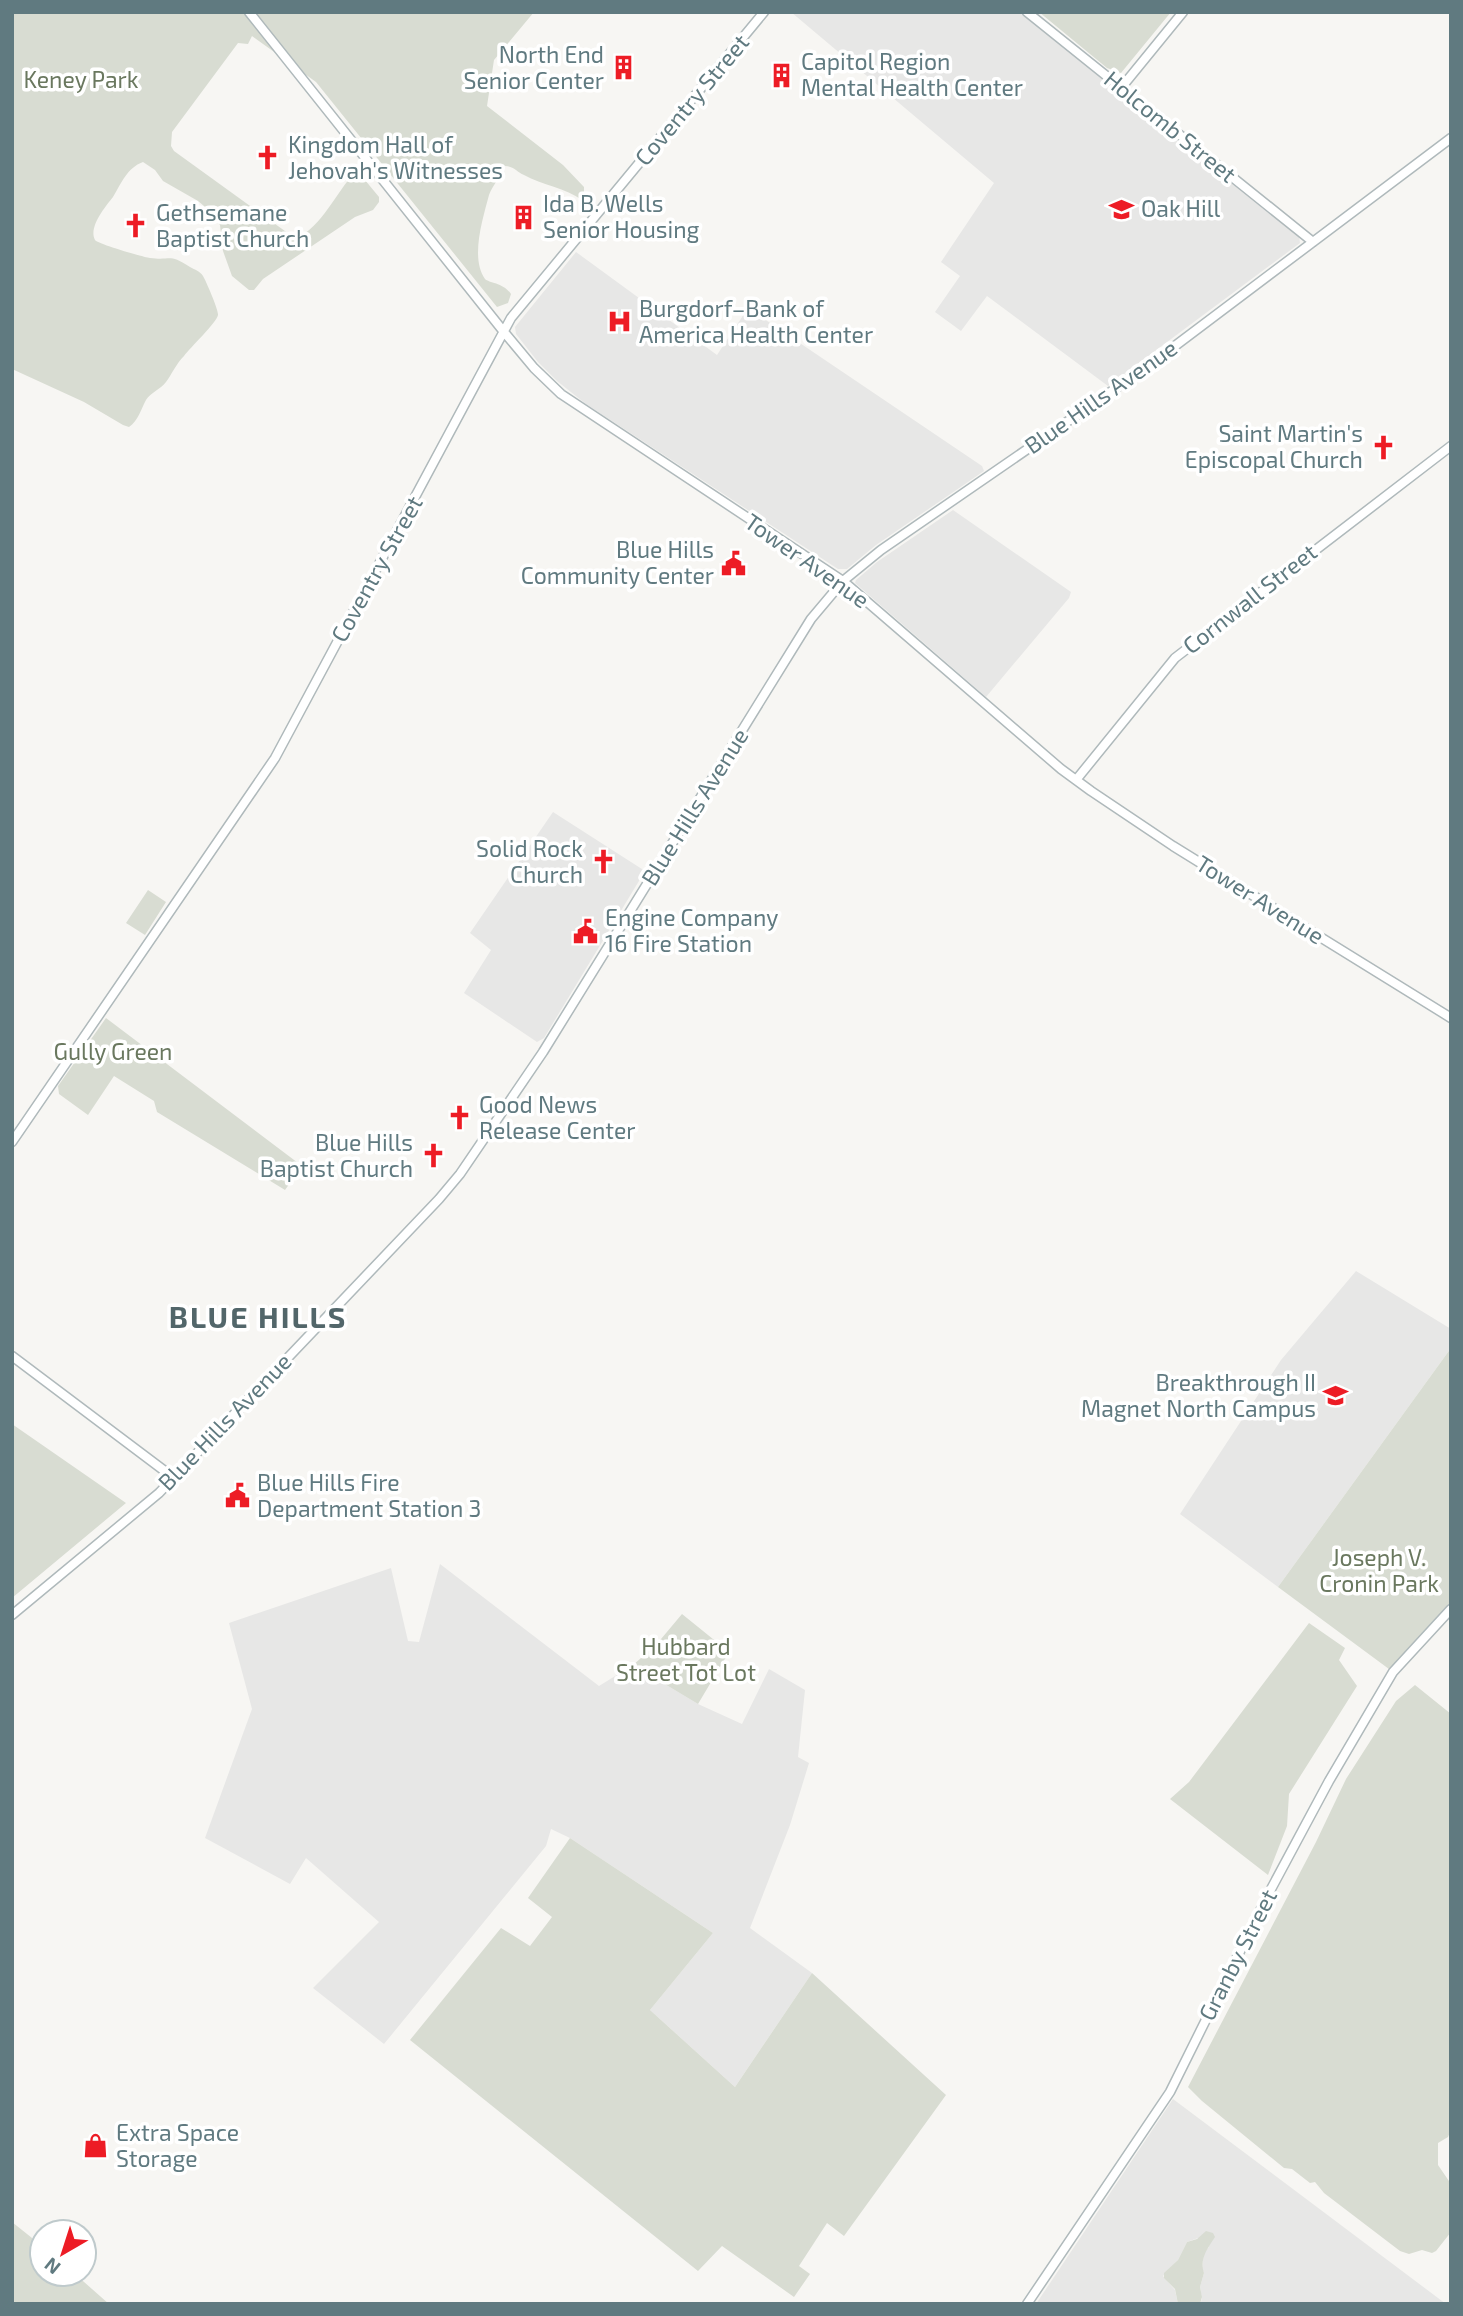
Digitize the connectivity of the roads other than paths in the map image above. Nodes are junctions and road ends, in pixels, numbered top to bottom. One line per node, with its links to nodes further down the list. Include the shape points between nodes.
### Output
1 (249, 12): 8 (main road, Tower Avenue)
2 (764, 12): 8 (main road, Coventry Street)
3 (1027, 12): 5 (main road, Holcomb Street)
4 (1183, 12): 5 (main road)
5 (1121, 88): 7 (main road, Holcomb Street)
6 (1451, 138): 7 (main road, Blue Hills Avenue)
7 (1313, 242): 10 (main road, Blue Hills Avenue, via 1151,364)
8 (504, 332): 10 (main road, Tower Avenue, via 561,394); 13 (main road, Coventry Street, via 275,758)
9 (1451, 446): 11 (main road, Cornwall Street, via 1175,658)
10 (843, 581): 11 (main road, Tower Avenue); 15 (main road, Blue Hills Avenue, via 811,619 543,1052 460,1174)
11 (1076, 780): 12 (main road, Tower Avenue, via 1133,821)
12 (1451, 1018)
13 (12, 1142)
14 (12, 1356): 15 (main road)
15 (174, 1478): 17 (main road, Blue Hills Avenue)
16 (1451, 1609): 18 (main road, Granby Street, via 1393,1672 1276,1879 1170,2092)
17 (12, 1615)
18 (1027, 2304)

